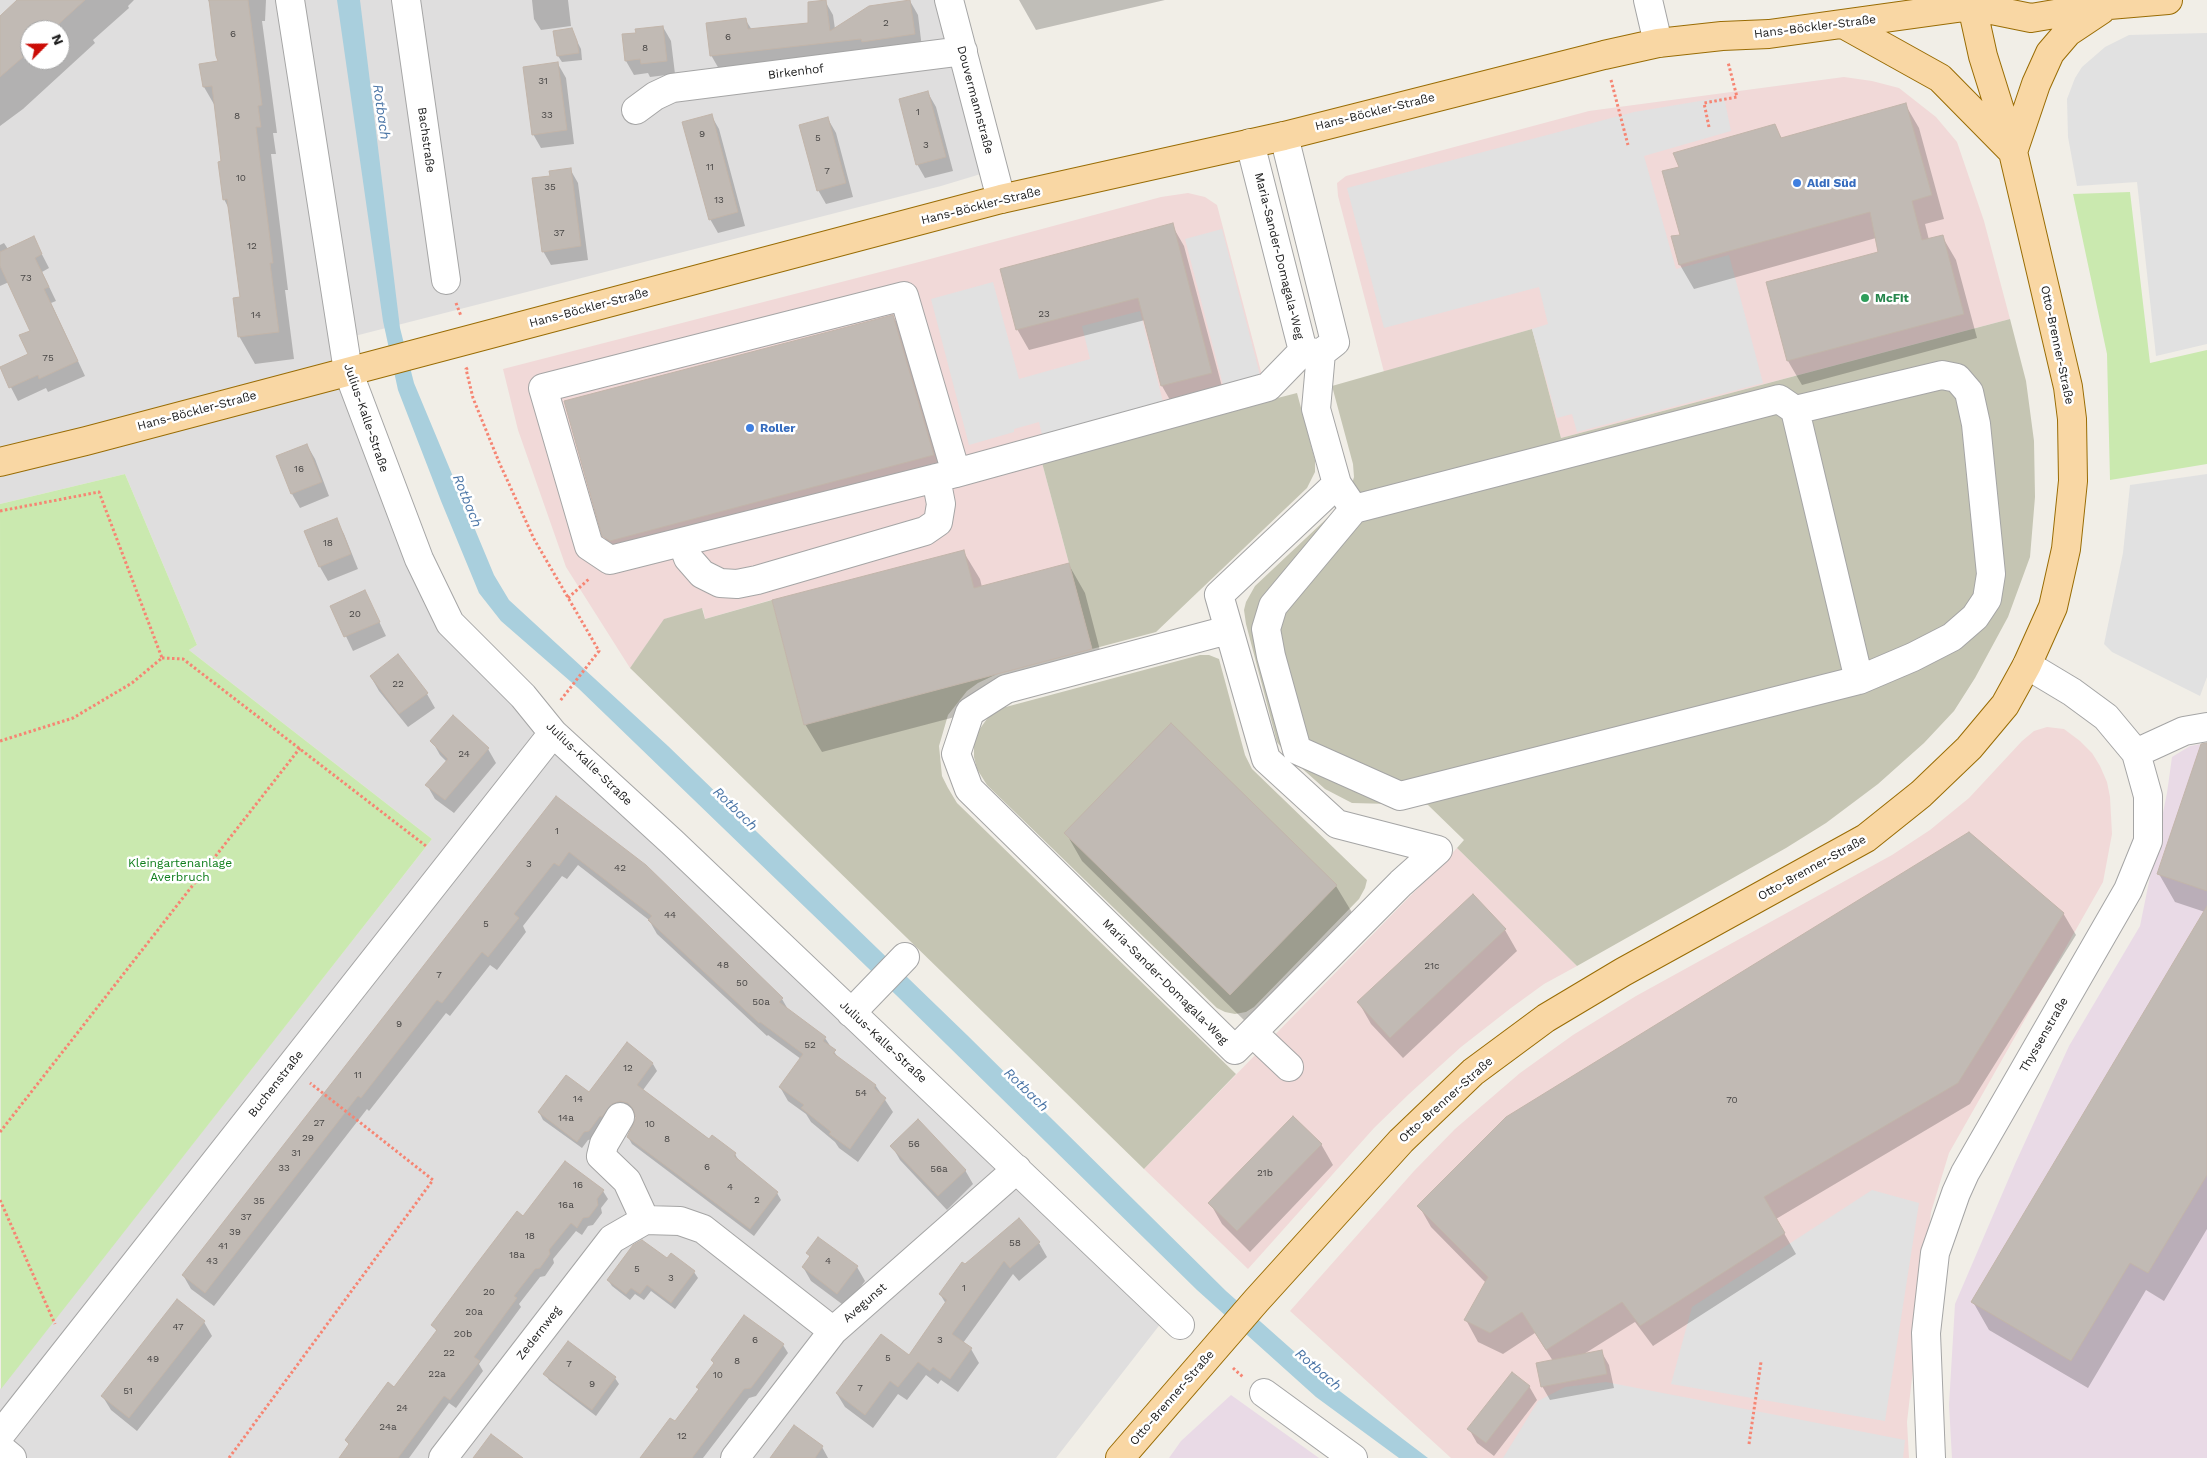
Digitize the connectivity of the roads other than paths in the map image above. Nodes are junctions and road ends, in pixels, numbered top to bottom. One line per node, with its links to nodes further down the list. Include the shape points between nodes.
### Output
1 (290, 0): 18 (street, Julius-Kalle-Straße)
2 (406, 0): 16 (street, Bachstraße)
3 (949, 0): 10 (street, Douvermannstraße)
4 (1648, 0): 9 (street)
5 (2168, 0): 7 (main road, Hans-Böckler-Straße)
6 (1976, 2): 7 (main road, Hans-Böckler-Straße, via 2031,18); 8 (main road, Hans-Böckler-Straße); 14 (main road, Otto-Brenner-Straße, via 1985,62)
7 (2109, 5): 14 (main road, Hans-Böckler-Straße, via 2068,32 2050,53)
8 (1843, 24): 9 (main road, Hans-Böckler-Straße); 14 (main road, via 1940,78)
9 (1658, 43): 12 (main road, Hans-Böckler-Straße)
10 (963, 52): 11 (street, Birkenhof, via 672,88 654,96); 15 (street, Douvermannstraße)
11 (636, 110)
12 (1284, 136): 13 (main road, Hans-Böckler-Straße); 17 (street, Maria-Sander-Domagala-Weg)
13 (1250, 143): 15 (main road, Hans-Böckler-Straße); 17 (street, Maria-Sander-Domagala-Weg)
14 (2013, 152): 26 (main road, Otto-Brenner-Straße, via 2068,387 2072,419 2073,481 2066,549 2052,607)
15 (1001, 199): 18 (main road, Hans-Böckler-Straße)
16 (446, 280)
17 (1320, 349): 21 (street, via 1268,387); 22 (street, Maria-Sander-Domagala-Weg, via 1316,410)
18 (348, 371): 20 (main road, Hans-Böckler-Straße); 29 (street, Julius-Kalle-Straße, via 419,559 450,623 523,696)
19 (1795, 410): 23 (street, via 1779,399); 27 (street); 27 (street, via 1942,375 1957,378 1969,392 1976,424 1991,574 1988,599 1975,617 1952,638)
20 (0, 462)
21 (946, 476): 24 (street); 24 (street, via 938,522 924,531 757,580 720,583 702,574 688,558); 24 (street, via 904,296 543,388 589,546 610,560)
22 (1337, 484): 23 (street); 25 (street, Maria-Sander-Domagala-Weg, via 1219,596)
23 (1354, 509): 27 (street, via 1273,606 1266,629 1270,656 1297,750 1400,796)
24 (682, 542)
25 (1228, 630): 33 (street, Maria-Sander-Domagala-Weg, via 1266,759 1337,824 1444,853 1401,884); 33 (street, Maria-Sander-Domagala-Weg, via 1006,689 970,712 956,754 969,789 1234,1050)
26 (2028, 666): 30 (street, Thyssenstraße, via 2106,717); 46 (main road, Otto-Brenner-Straße, via 2005,705 1969,748 1922,794 1866,838 1623,972 1546,1018 1473,1072 1401,1141)
27 (1859, 680)
28 (2207, 727): 30 (street, via 2184,731)
29 (553, 734): 32 (street, Julius-Kalle-Straße); 41 (street, Buchenstraße)
30 (2136, 753): 48 (street, Thyssenstraße, via 2148,796 2148,840 2128,890 1965,1173 1935,1253 1926,1334)
31 (906, 957): 32 (street)
32 (851, 1013): 36 (street, Julius-Kalle-Straße)
33 (1252, 1032): 34 (street)
34 (1289, 1068)
35 (620, 1117): 37 (street, via 604,1144 602,1156 627,1181)
36 (1017, 1169): 38 (street, Julius-Kalle-Straße); 39 (street, Avegunst)
37 (645, 1220): 39 (street, via 680,1221 703,1229); 44 (street, Zedernweg, via 612,1239)
38 (1180, 1325)
39 (833, 1331): 45 (street, Avegunst)
40 (1264, 1394): 47 (street)
41 (0, 1435)
42 (0, 1448): 43 (street)
43 (12, 1458)
44 (443, 1458)
45 (735, 1458)
46 (1120, 1458)
47 (1353, 1458)
48 (1931, 1458)

